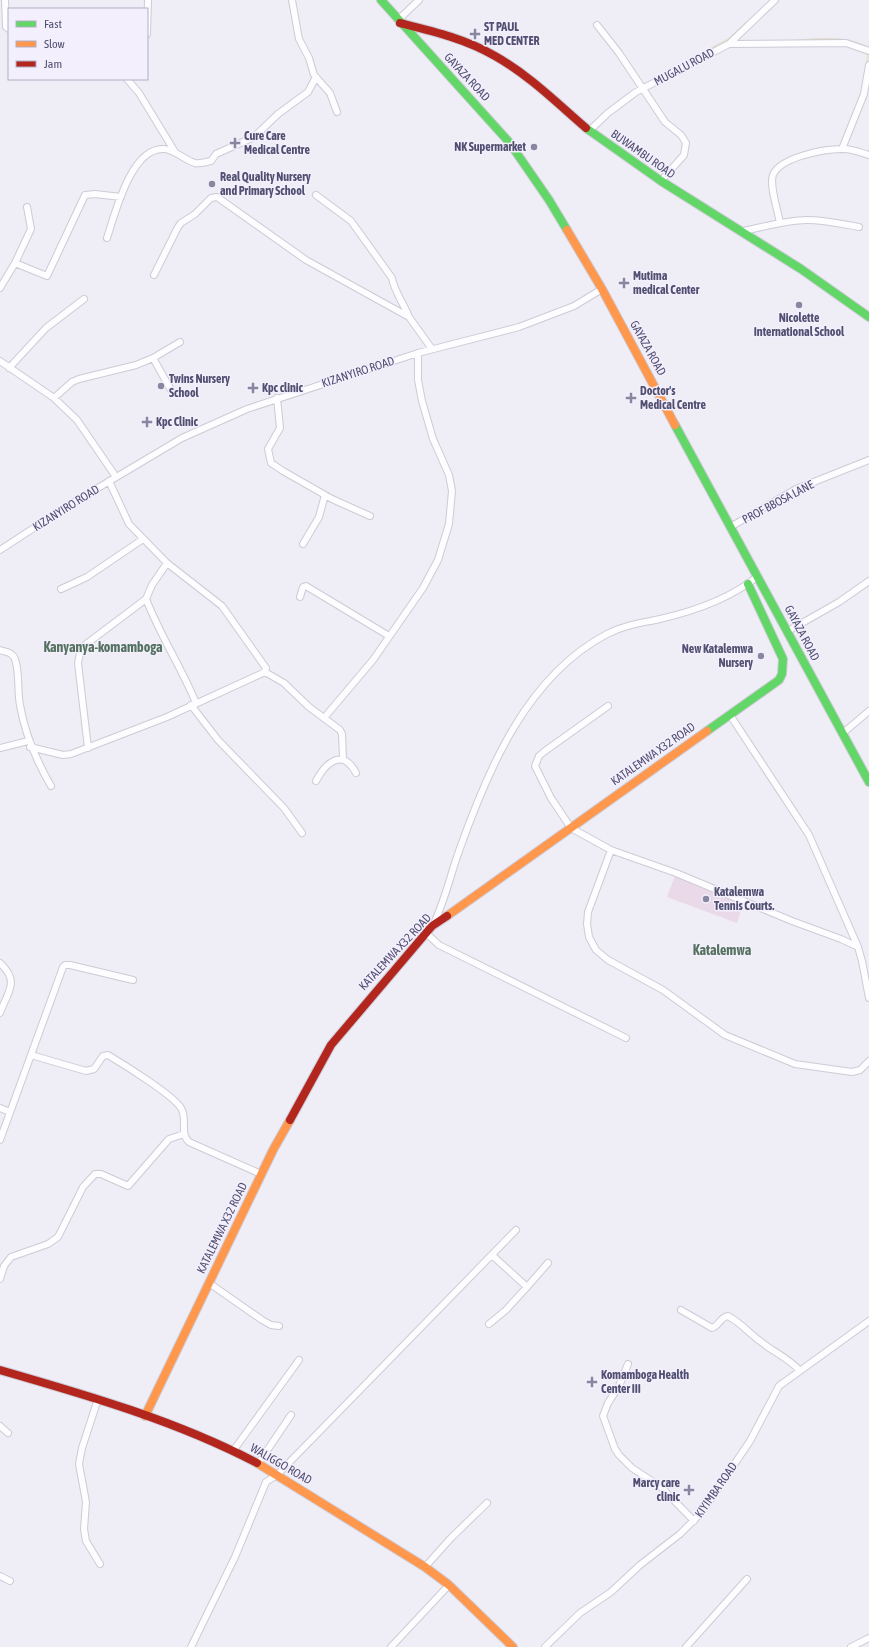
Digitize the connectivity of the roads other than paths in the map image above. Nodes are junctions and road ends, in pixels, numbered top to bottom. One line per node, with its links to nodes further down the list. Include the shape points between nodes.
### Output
1 (5, 0): 8 (street)
2 (292, 0): 12 (street, via 296,32)
3 (381, 0): 6 (street, GAYAZA ROAD)
4 (419, 0): 6 (street)
5 (775, 0): 9 (street, MUGALU ROAD)
6 (399, 21): 16 (street, BUWAMBU ROAD, via 443,34 494,55 518,70); 31 (street, GAYAZA ROAD, via 509,142 549,200)
7 (597, 25): 14 (street)
8 (5, 28)
9 (728, 44): 10 (street, via 832,42 846,43); 14 (street, MUGALU ROAD)
10 (869, 51)
11 (869, 65): 17 (street, via 864,94)
12 (316, 78): 15 (street, via 330,93); 18 (street, via 308,92 278,114 254,137 216,154 211,161 197,163)
13 (128, 80): 18 (street, via 139,93)
14 (643, 88): 16 (street, MUGALU ROAD, via 622,102); 20 (street, via 665,122 681,135 686,143 684,155)
15 (336, 112)
16 (589, 131): 20 (street, BUWAMBU ROAD)
17 (842, 148): 19 (street); 24 (street, via 794,158 780,166 773,176 772,184)
18 (174, 152): 22 (street, via 159,150 144,157 136,167)
19 (869, 155)
20 (660, 181): 26 (street, BUWAMBU ROAD)
21 (316, 195): 34 (street, via 351,221 392,278 393,286)
22 (121, 198): 27 (street); 28 (street, via 85,195 47,276)
23 (27, 207): 28 (street, via 31,229)
24 (780, 223): 25 (street, via 819,220); 26 (street)
25 (859, 228)
26 (743, 231): 33 (street, BUWAMBU ROAD)
27 (107, 238)
28 (15, 262): 30 (street)
29 (154, 275): 34 (street, via 181,223 195,214 211,198 217,197 306,260)
30 (0, 288)
31 (602, 290): 36 (street, KIZANYIRO ROAD, via 574,306 519,327); 49 (street, GAYAZA ROAD)
32 (84, 298): 40 (street, via 46,328)
33 (869, 317)
34 (409, 318): 36 (street)
35 (180, 342): 38 (street)
36 (432, 349): 37 (street, KIZANYIRO ROAD)
37 (418, 353): 43 (street, KIZANYIRO ROAD); 61 (street, via 418,380 422,401 433,439 449,475 453,499 449,524 438,560 423,588)
38 (153, 358): 41 (street); 42 (street, via 136,365 79,379)
39 (0, 361): 40 (street)
40 (9, 368): 42 (street)
41 (171, 390)
42 (54, 398): 45 (street, via 77,420)
43 (277, 398): 45 (street, KIZANYIRO ROAD, via 182,438); 47 (street, via 280,428 268,449 271,463)
44 (869, 460): 49 (street, PROF BBOSA LANE, via 796,489)
45 (116, 477): 46 (street, KIZANYIRO ROAD)
46 (109, 481): 50 (street, via 127,521); 52 (street, KIZANYIRO ROAD)
47 (325, 495): 48 (street); 51 (street, via 319,517)
48 (370, 516)
49 (732, 526): 54 (street, GAYAZA ROAD)
50 (143, 539): 53 (street); 57 (street, via 87,577)
51 (303, 544)
52 (0, 550)
53 (167, 563): 59 (street); 63 (street, via 210,596 226,612 266,668)
54 (758, 576): 56 (street); 60 (street, GAYAZA ROAD)
55 (869, 581): 60 (street, via 839,602)
56 (748, 584): 67 (street, KATALEMWA X32 ROAD, via 780,650 784,667 773,686); 81 (street, via 734,594 694,609 613,631 580,650 550,676 511,733 496,763 458,852 439,913)
57 (61, 588)
58 (300, 597): 61 (street, via 303,587 306,586)
59 (146, 599): 64 (street, via 188,683); 72 (street, via 81,648 78,663)
60 (788, 631): 69 (street, GAYAZA ROAD)
61 (389, 636): 68 (street, via 361,675)
62 (0, 650): 70 (street, via 9,652 14,658)
63 (264, 672): 64 (street); 68 (street, via 284,683)
64 (193, 704): 72 (street); 79 (street, via 218,740 284,808)
65 (608, 706): 78 (street, via 545,751 535,762 551,798)
66 (869, 711): 69 (street)
67 (730, 715): 78 (street, KATALEMWA X32 ROAD); 83 (street, via 809,835)
68 (324, 718): 73 (street, via 342,734)
69 (843, 734): 76 (street, GAYAZA ROAD)
70 (29, 744): 71 (street); 72 (street, via 63,755); 77 (street)
71 (0, 748)
72 (88, 748)
73 (343, 759): 74 (street, via 351,764); 75 (street, via 328,765)
74 (356, 773)
75 (316, 782)
76 (869, 782)
77 (51, 786)
78 (571, 828): 80 (street); 81 (street, KATALEMWA X32 ROAD)
79 (302, 833)
80 (611, 850): 83 (street, via 676,873); 90 (street, via 592,899 587,924 589,937 596,950 608,960 663,990 725,1035 782,1059 801,1065 852,1072 860,1070)
81 (432, 926): 82 (street, KATALEMWA X32 ROAD)
82 (426, 933): 88 (street, via 439,945); 95 (street, KATALEMWA X32 ROAD, via 340,1033)
83 (858, 947): 86 (street)
84 (0, 962): 87 (street, via 10,975 12,987)
85 (133, 980): 89 (street, via 65,965 51,996)
86 (869, 998)
87 (0, 1013)
88 (626, 1038)
89 (31, 1055): 92 (street); 93 (street, via 86,1071 94,1069 103,1056 108,1055 176,1103 183,1113)
90 (869, 1061)
91 (0, 1108): 92 (street)
92 (10, 1112): 94 (street)
93 (184, 1134): 95 (street, via 189,1142 198,1147); 99 (street, via 169,1139 128,1186 101,1174 95,1174 83,1187 58,1236 48,1244 11,1257 4,1266)
94 (0, 1140)
95 (261, 1174): 100 (street, KATALEMWA X32 ROAD)
96 (516, 1230): 97 (street)
97 (492, 1256): 101 (street); 117 (street)
98 (548, 1264): 101 (street)
99 (0, 1279)
100 (209, 1282): 105 (street, via 262,1320); 112 (street, KATALEMWA X32 ROAD)
101 (527, 1287): 104 (street)
102 (681, 1310): 109 (street, via 712,1328 728,1316 761,1342 794,1363)
103 (869, 1321): 109 (street, KIYIMBA ROAD)
104 (489, 1324)
105 (279, 1326)
106 (299, 1360): 115 (street)
107 (628, 1364): 119 (street, via 603,1416 615,1449 624,1461 661,1487)
108 (0, 1370): 110 (street, WALIGGO ROAD)
109 (800, 1371): 119 (street, KIYIMBA ROAD, via 779,1386 750,1441)
110 (98, 1399): 112 (street, WALIGGO ROAD); 120 (street, via 79,1464 86,1502 86,1541)
111 (291, 1415): 116 (street)
112 (145, 1416): 115 (street, WALIGGO ROAD)
113 (0, 1426): 114 (street)
114 (8, 1433)
115 (233, 1452): 116 (street, WALIGGO ROAD)
116 (258, 1464): 117 (street, WALIGGO ROAD)
117 (277, 1475): 121 (street, WALIGGO ROAD); 127 (street, via 266,1482 235,1557)
118 (487, 1503): 121 (street)
119 (694, 1521): 130 (street, KIYIMBA ROAD, via 611,1592 580,1613)
120 (100, 1564)
121 (424, 1567): 125 (street, WALIGGO ROAD)
122 (0, 1576): 124 (street)
123 (747, 1578): 131 (street)
124 (10, 1581)
125 (449, 1585): 128 (street); 129 (street, WALIGGO ROAD)
126 (869, 1638): 132 (street)
127 (191, 1647)
128 (391, 1647)
129 (513, 1647)
130 (545, 1647)
131 (686, 1647)
132 (851, 1647)

